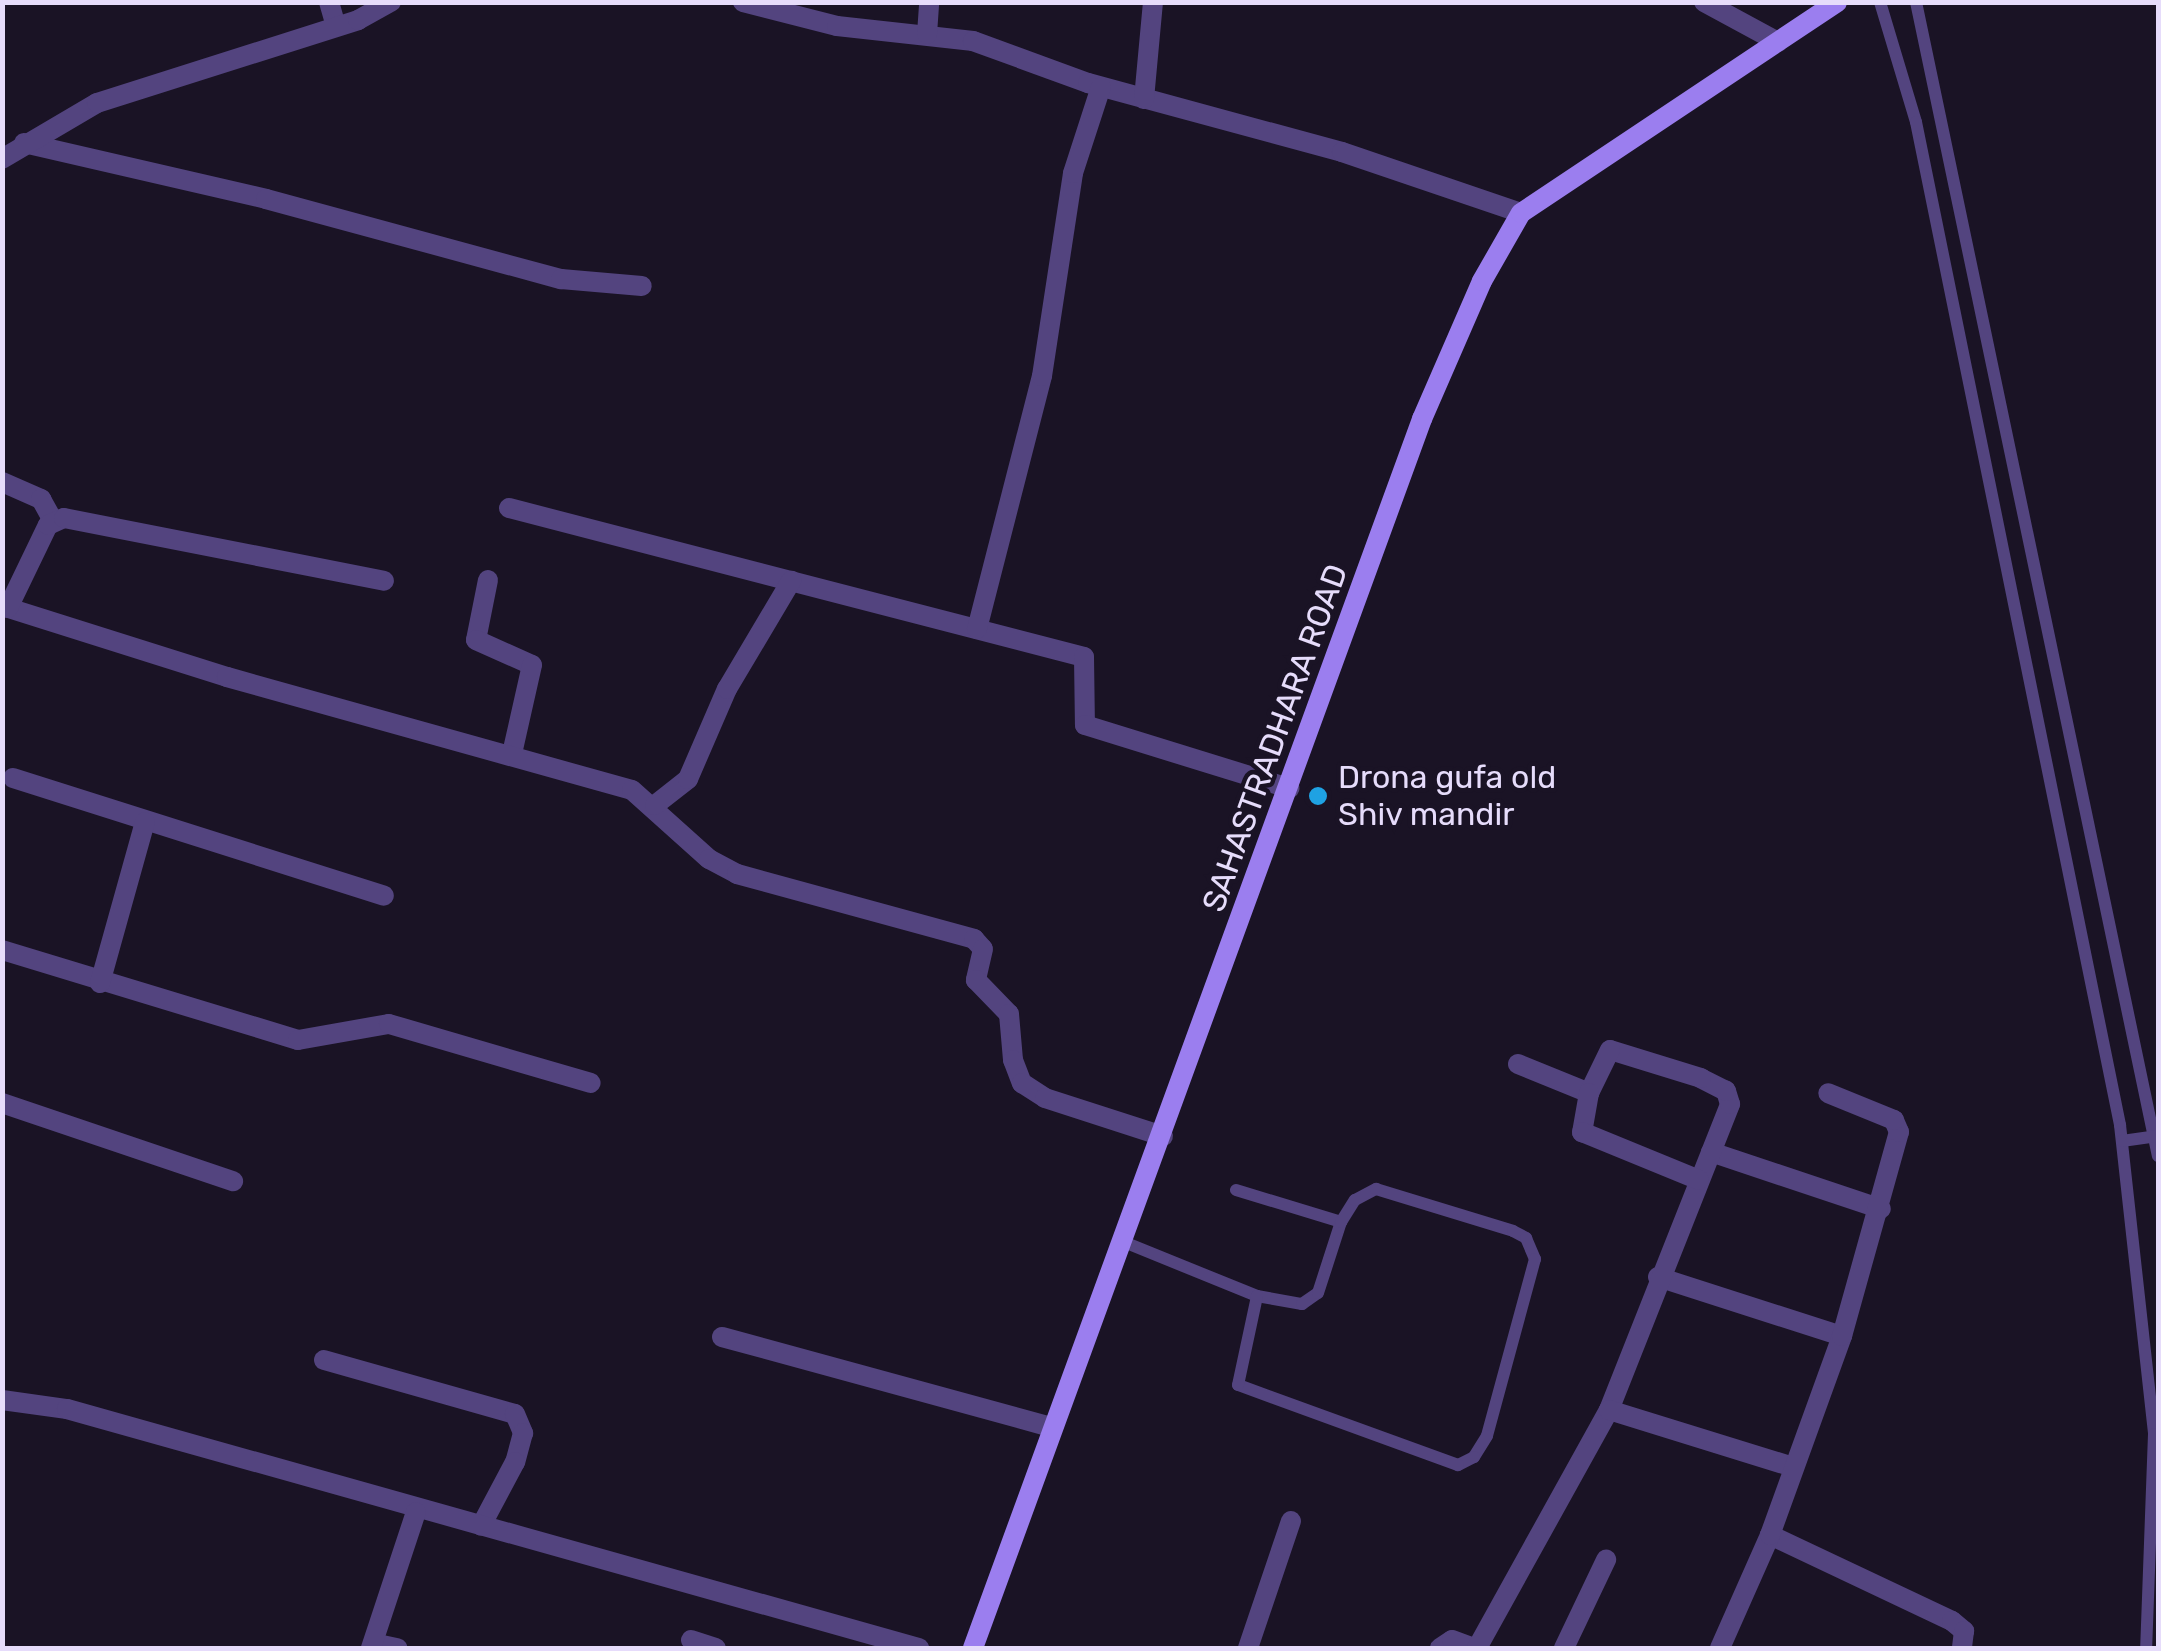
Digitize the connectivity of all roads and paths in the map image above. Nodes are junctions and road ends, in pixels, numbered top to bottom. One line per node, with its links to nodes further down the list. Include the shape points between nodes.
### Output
1 (329, 2): 10 (street)
2 (391, 2): 10 (street)
3 (743, 2): 11 (street, via 837,26)
4 (929, 2): 11 (street)
5 (1154, 2): 14 (street)
6 (1704, 2): 12 (street)
7 (1838, 2): 12 (main road, SAHASTRADHARA ROAD)
8 (1880, 2): 42 (lane, via 1916,122)
9 (1916, 2): 41 (lane)
10 (336, 26): 15 (street, via 98,104)
11 (927, 34): 13 (street, via 973,41)
12 (1778, 42): 17 (main road, SAHASTRADHARA ROAD)
13 (1101, 87): 14 (street); 26 (street, via 1073,173 1042,376)
14 (1144, 99): 17 (street, via 1342,152)
15 (24, 144): 16 (street); 18 (street, via 266,199 560,279)
16 (2, 159)
17 (1521, 213): 29 (main road, SAHASTRADHARA ROAD, via 1450,345)
18 (642, 286)
19 (2, 482): 21 (street, via 41,498)
20 (509, 508): 24 (street)
21 (53, 521): 23 (street, via 75,518); 25 (street)
22 (488, 580): 27 (street, via 476,640 532,665)
23 (384, 581)
24 (791, 581): 26 (street); 30 (street, via 720,702 688,779)
25 (5, 607): 27 (street, via 227,678)
26 (977, 630): 29 (street, via 1084,658 1085,724)
27 (512, 754): 30 (street, via 632,790)
28 (13, 778): 31 (street)
29 (1289, 788): 40 (main road, SAHASTRADHARA ROAD)
30 (655, 805): 40 (street, via 699,851 738,874 980,942 976,980 1009,1014 1022,1083 1045,1098)
31 (145, 822): 32 (street); 34 (street)
32 (384, 896)
33 (2, 950): 34 (street)
34 (100, 983): 36 (street, via 298,1040 367,1023 403,1027)
35 (1518, 1064): 37 (street)
36 (591, 1083)
37 (1589, 1093): 43 (street, via 1606,1053 1615,1048 1700,1078 1730,1100); 45 (street, via 1580,1119 1588,1138)
38 (1828, 1094): 48 (street, via 1897,1124)
39 (2, 1103): 46 (street)
40 (1163, 1136): 50 (main road, SAHASTRADHARA ROAD)
41 (2156, 1136): 42 (lane); 44 (lane)
42 (2122, 1140): 55 (lane)
43 (1711, 1152): 45 (street); 48 (street)
44 (2158, 1156)
45 (1698, 1180): 51 (street)
46 (232, 1181)
47 (1236, 1190): 49 (lane)
48 (1880, 1209): 53 (street)
49 (1341, 1222): 52 (lane, via 1313,1298 1294,1304); 52 (lane, via 1355,1200 1376,1190 1512,1231 1532,1246 1534,1268 1487,1436 1474,1457 1449,1465 1244,1390 1235,1375)
50 (1124, 1242): 52 (lane); 59 (main road, SAHASTRADHARA ROAD)
51 (1658, 1277): 53 (street); 58 (street)
52 (1256, 1296)
53 (1842, 1336): 60 (street)
54 (722, 1337): 59 (street)
55 (2152, 1338): 78 (lane)
56 (324, 1360): 63 (street, via 516,1414 523,1433 515,1462)
57 (2, 1400): 61 (street, via 67,1409)
58 (1608, 1410): 60 (street); 74 (street, via 1568,1492)
59 (1051, 1427): 71 (main road, SAHASTRADHARA ROAD)
60 (1793, 1467): 64 (street)
61 (416, 1512): 63 (street); 67 (street)
62 (1291, 1521): 72 (street)
63 (482, 1526): 70 (street)
64 (1770, 1534): 76 (street); 77 (street, via 1952,1621 1964,1631)
65 (1606, 1560): 75 (street)
66 (691, 1640): 69 (street)
67 (372, 1646): 68 (street)
68 (397, 1648)
69 (716, 1648)
70 (919, 1648)
71 (972, 1648)
72 (1248, 1648)
73 (1440, 1648): 74 (street, via 1452,1640)
74 (1475, 1648)
75 (1564, 1648)
76 (1720, 1648)
77 (1962, 1648)
78 (2146, 1648)

